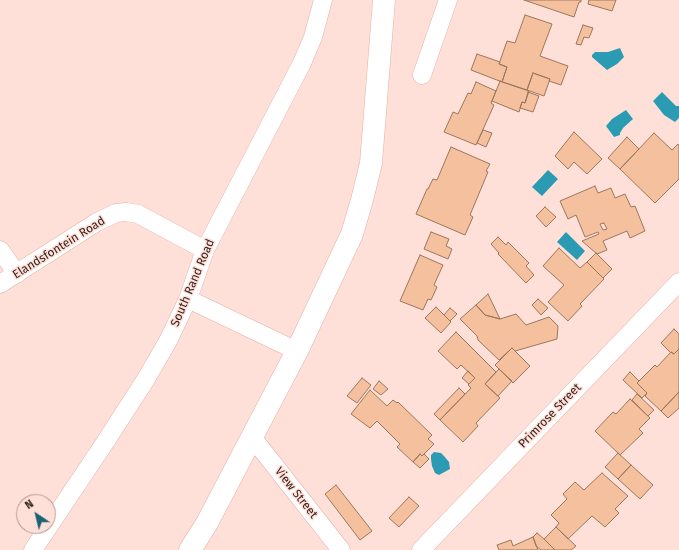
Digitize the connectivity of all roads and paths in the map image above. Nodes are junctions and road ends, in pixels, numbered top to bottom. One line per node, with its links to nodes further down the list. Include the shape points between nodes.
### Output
1 (323, 0): 6 (street, South Rand Road, via 313,37 302,63)
2 (384, 0): 11 (main road, via 375,126 366,186 352,234)
3 (448, 0): 4 (street)
4 (422, 75)
5 (0, 250): 7 (street)
6 (205, 250): 7 (street, Elandsfontein Road, via 138,214 116,213 97,222); 10 (street, South Rand Road)
7 (17, 274): 9 (street, Elandsfontein Road)
8 (679, 282): 16 (street, Primrose Street)
9 (0, 284)
10 (188, 299): 11 (street); 13 (street, South Rand Road, via 146,379)
11 (297, 351): 12 (main road)
12 (252, 436): 14 (main road); 15 (street, View Street)
13 (33, 550)
14 (190, 550)
15 (341, 550)
16 (421, 550)

